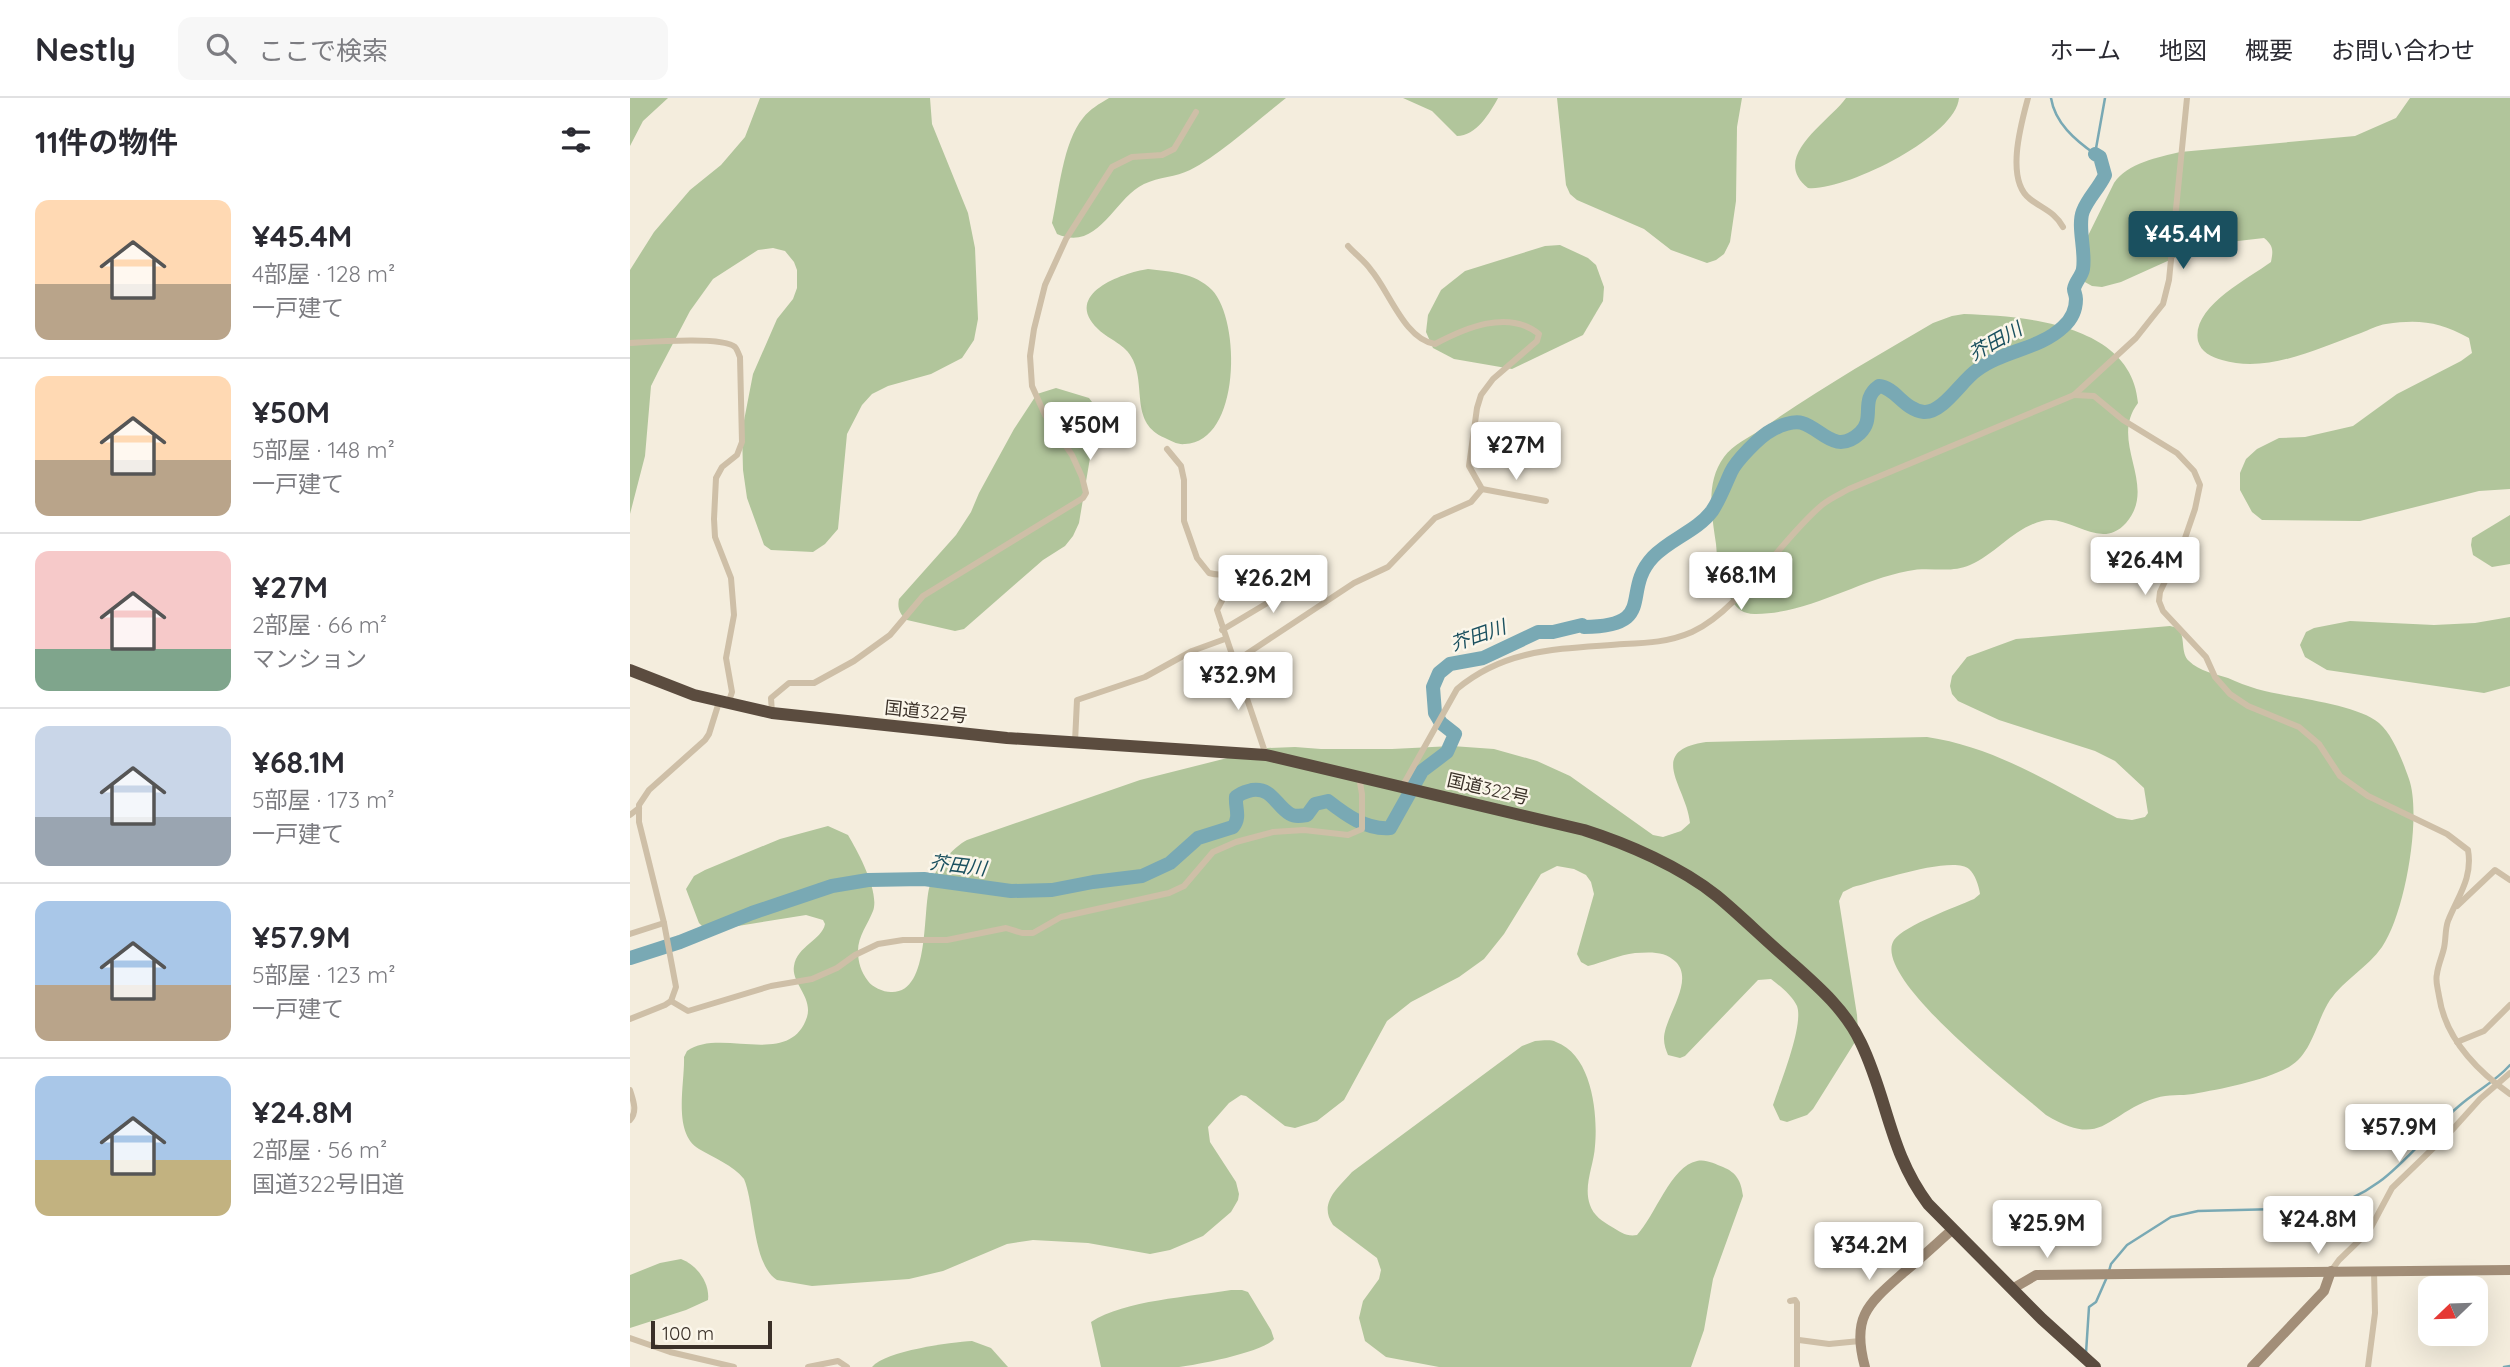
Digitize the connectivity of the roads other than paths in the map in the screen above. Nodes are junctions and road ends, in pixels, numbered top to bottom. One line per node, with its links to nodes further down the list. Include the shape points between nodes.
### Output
1 (2028, 98): 4 (street, via 2020,128 2017,177 2028,198 2057,216)
2 (2187, 98): 7 (street, via 2163,304 2136,338)
3 (1196, 112): 19 (street, via 1174,149 1162,155 1132,157 1112,167 1066,239 1045,285 1030,356 1032,386 1072,455 1082,477 1083,498 923,596 890,635 855,661 814,684 789,683 771,698)
4 (2063, 228)
5 (1348, 246): 9 (street, via 1372,270 1412,331 1428,343 1494,322 1539,334 1481,395 1469,466)
6 (630, 343): 18 (street, via 708,340 729,344 740,357 742,442 737,455 716,478 713,519 731,578 734,615 726,658 732,692)
7 (2074, 395): 23 (street, via 1822,504 1730,604 1693,631 1667,641 1521,654 1471,678 1457,689); 27 (street, via 2094,396 2177,453 2200,485 2184,541 2160,592 2163,611 2206,657 2230,694 2299,727 2319,744 2340,776 2468,850 2468,876)
8 (1167, 449): 14 (street, via 1181,467 1184,521 1197,558 1209,573 1226,575 1241,568 1247,573 1229,587 1219,604)
9 (1482, 489): 10 (street); 13 (street, via 1471,502 1435,518 1388,567)
10 (1546, 501)
11 (1311, 580): 12 (street)
12 (1318, 586): 13 (street); 14 (street, via 1269,602)
13 (1325, 602): 16 (street)
14 (1222, 630): 15 (street)
15 (1225, 639): 16 (street); 20 (street, via 1145,677 1077,699)
16 (1236, 661): 21 (street)
17 (630, 670): 18 (highway, 国道322号)
18 (723, 703): 19 (highway, 国道322号); 24 (street, via 705,740 649,790)
19 (772, 713): 20 (highway, 国道322号)
20 (1075, 742): 21 (highway, 国道322号)
21 (1266, 755): 22 (highway, 国道322号)
22 (1359, 776): 23 (highway, 国道322号); 30 (street, via 1362,829 1355,833 1304,830 1260,834 1213,852 1177,890 1061,917 1033,933 1006,928 947,940 878,944 812,979 688,1011)
23 (1406, 787): 39 (highway, 国道322号, via 1609,838 1716,895 1846,1018 1868,1059 1903,1166 1928,1204)
24 (639, 808): 25 (street); 28 (street)
25 (630, 815)
26 (2510, 880): 27 (street, via 2495,870)
27 (2456, 908): 33 (street, via 2447,923 2436,976 2445,1025)
28 (664, 923): 29 (street); 30 (street, via 677,987)
29 (630, 934)
30 (671, 1000): 32 (street)
31 (2510, 1005): 33 (street, via 2484,1031)
32 (630, 1019)
33 (2457, 1042): 35 (street)
34 (2510, 1073): 35 (street)
35 (2497, 1085): 37 (street); 41 (street, via 2392,1188 2369,1231)
36 (630, 1090): 38 (street, via 635,1106)
37 (2510, 1094)
38 (630, 1120)
39 (1953, 1229): 43 (highway, 国道322号); 47 (street, via 1876,1296 1866,1312)
40 (2510, 1270): 42 (street)
41 (2331, 1271): 42 (street); 43 (street, via 2036,1275); 54 (street, via 2324,1291)
42 (2374, 1271): 55 (street, via 2375,1313)
43 (2012, 1289): 48 (highway, 国道322号)
44 (1790, 1301): 46 (street, via 1797,1303)
45 (630, 1338): 49 (street)
46 (1799, 1340): 47 (street, via 1829,1344); 52 (street)
47 (1860, 1341): 53 (street)
48 (2094, 1366)
49 (734, 1367)
50 (808, 1367): 51 (street, via 838,1361)
51 (847, 1367)
52 (1797, 1367)
53 (1865, 1367)
54 (2252, 1367)
55 (2368, 1367)

